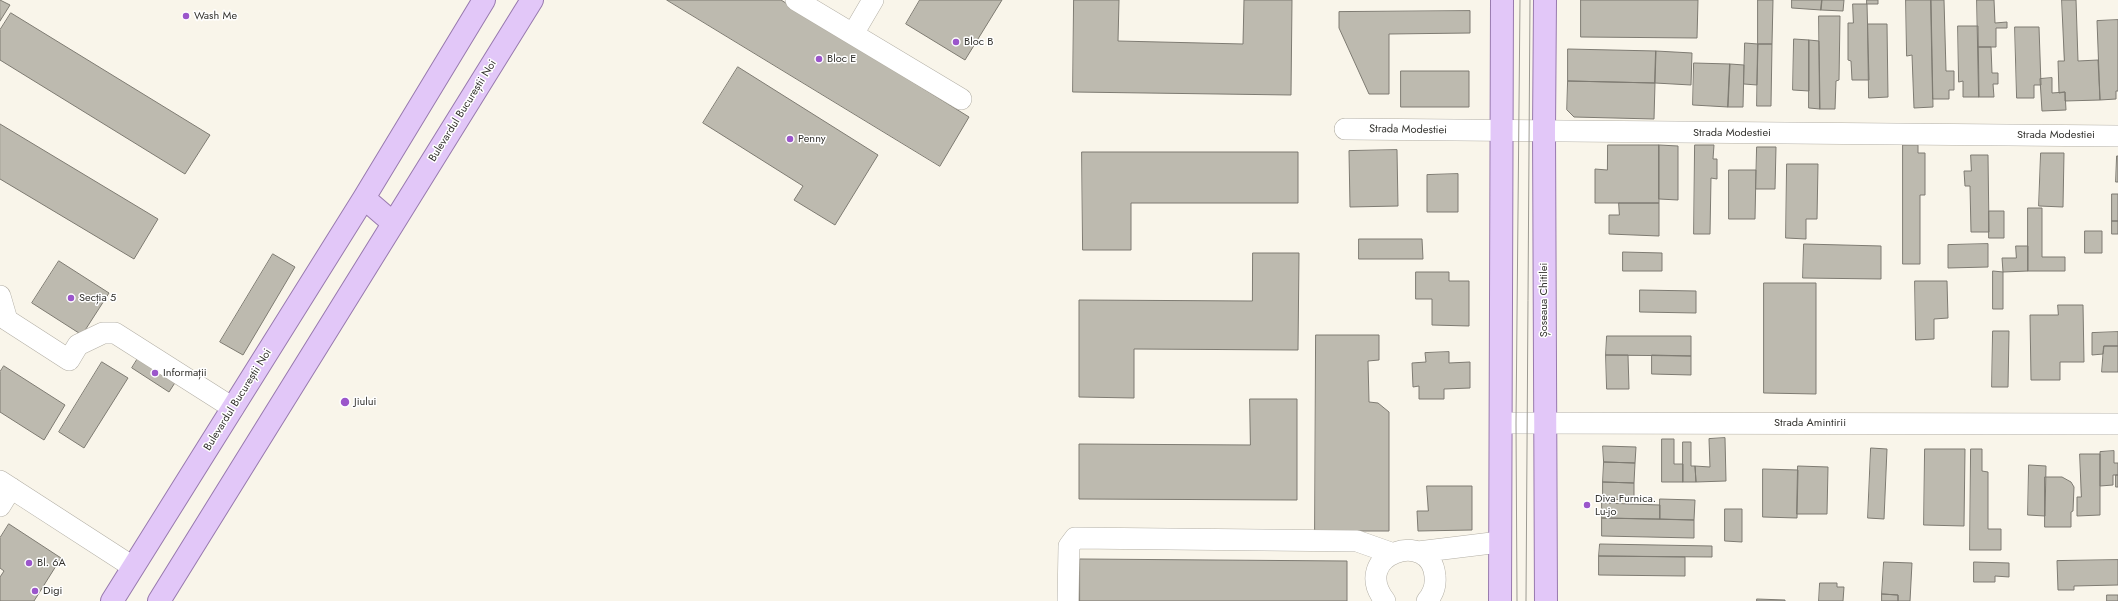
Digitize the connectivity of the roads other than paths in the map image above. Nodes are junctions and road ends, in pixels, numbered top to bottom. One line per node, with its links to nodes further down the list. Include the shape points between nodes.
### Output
1 (484, 0): 13 (main road, Bulevardul Bucureștii Noi)
2 (532, 0): 14 (main road, Bulevardul Bucureștii Noi)
3 (796, 0): 7 (street)
4 (873, 0): 7 (street)
5 (1502, 0): 10 (main road)
6 (1545, 0): 11 (main road, Șoseaua Chitilei)
7 (853, 34): 8 (street)
8 (961, 99)
9 (1346, 129): 10 (street, Strada Modestiei)
10 (1503, 131): 11 (street, Strada Modestiei); 17 (main road)
11 (1544, 131): 12 (street, Strada Modestiei); 18 (main road, Șoseaua Chitilei)
12 (2118, 136)
13 (364, 198): 14 (main road); 16 (main road, Bulevardul Bucureștii Noi)
14 (394, 223): 27 (main road, Bulevardul Bucureștii Noi)
15 (0, 296): 16 (street, via 7,320 69,360 78,345 103,333 115,333)
16 (233, 408): 25 (main road, Bulevardul Bucureștii Noi)
17 (1501, 422): 18 (street, Strada Amintirii); 22 (main road)
18 (1545, 423): 19 (street, Strada Amintirii); 32 (main road, Șoseaua Chitilei)
19 (2118, 424)
20 (6, 485): 21 (street); 25 (street)
21 (0, 506)
22 (1500, 542): 23 (street); 31 (main road)
23 (1418, 552): 24 (street, via 1400,550); 30 (street, via 1432,565 1435,573 1433,592)
24 (1391, 553): 28 (street, via 1357,541 1076,538 1068,546); 29 (street, via 1383,559 1376,576 1376,586)
25 (133, 568): 26 (main road, Bulevardul Bucureștii Noi)
26 (112, 601)
27 (160, 601)
28 (1068, 601)
29 (1385, 601)
30 (1427, 601)
31 (1500, 601)
32 (1546, 601)

